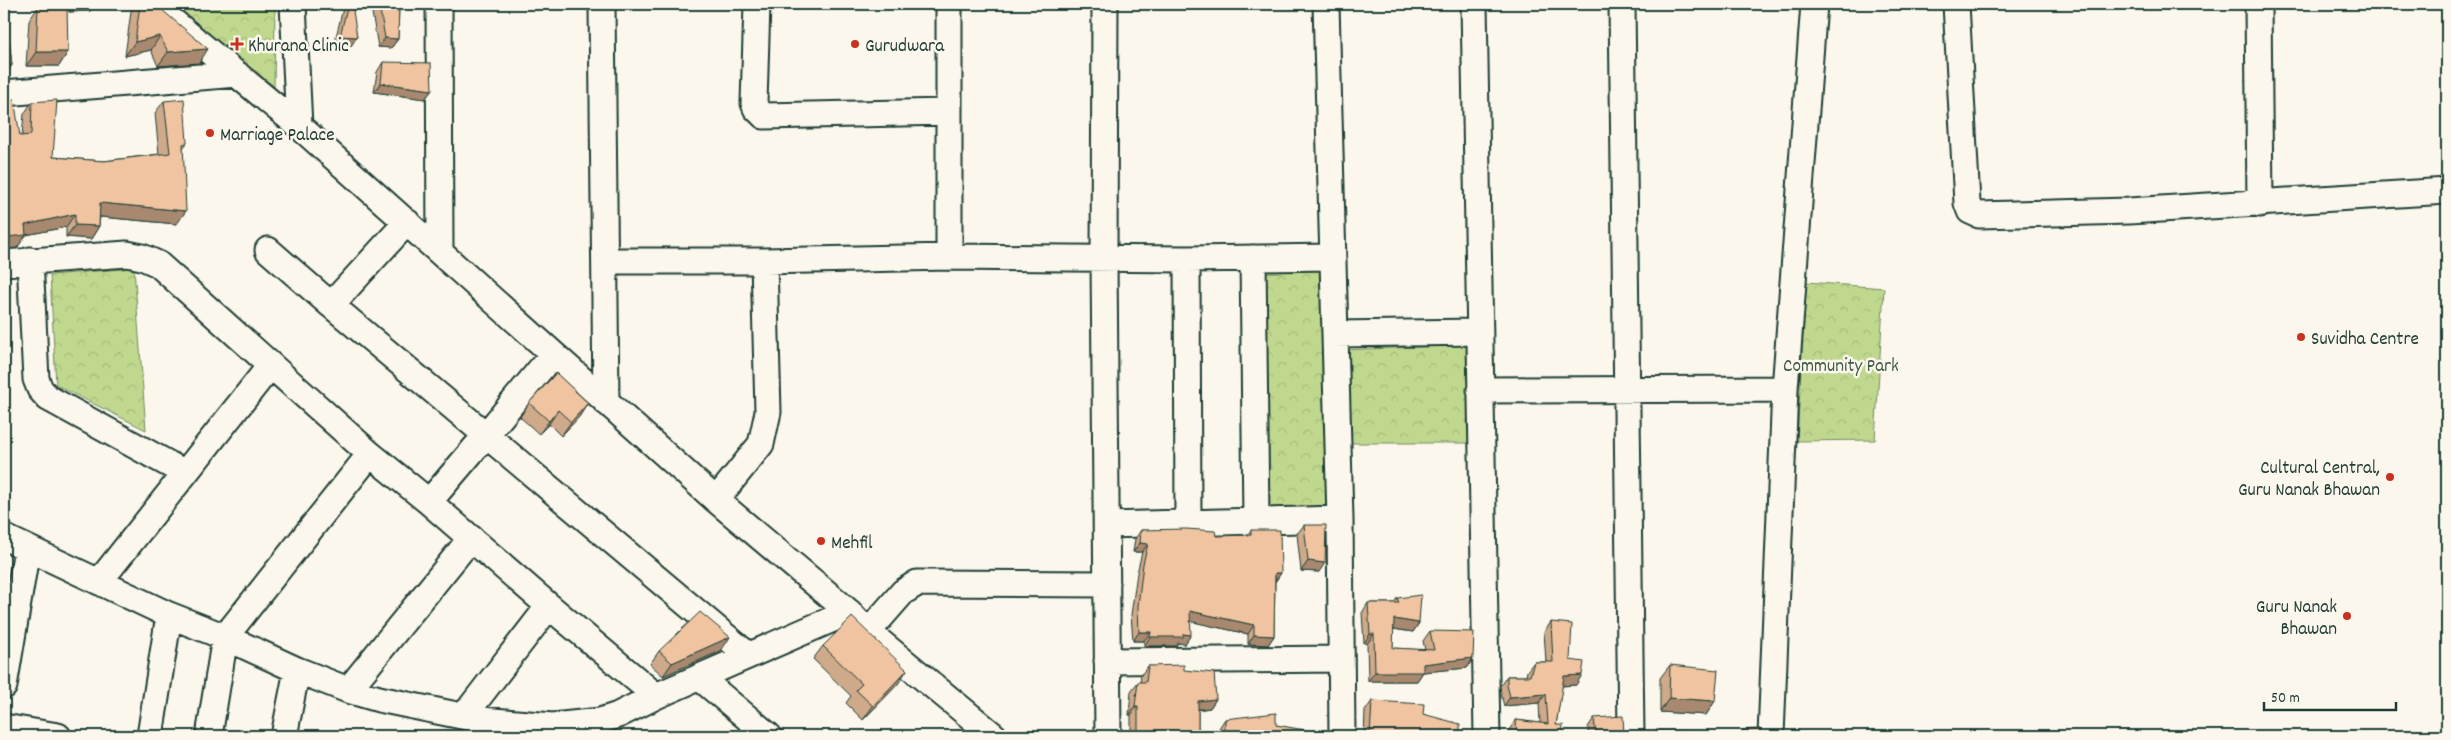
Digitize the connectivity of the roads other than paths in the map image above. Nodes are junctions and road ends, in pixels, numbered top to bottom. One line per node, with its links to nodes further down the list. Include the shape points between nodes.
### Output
1 (152, 4): 14 (street)
2 (293, 4): 17 (street)
3 (440, 4): 22 (street)
4 (602, 4): 29 (street)
5 (757, 4): 16 (street, via 754,102 764,116)
6 (949, 4): 16 (street)
7 (1105, 4): 26 (street)
8 (1326, 4): 24 (street)
9 (1474, 4): 33 (street)
10 (1622, 4): 38 (street)
11 (1814, 4): 37 (street)
12 (1956, 4): 19 (street, via 1970,211 1979,215)
13 (2258, 4): 19 (street)
14 (237, 74): 15 (street); 17 (street)
15 (4, 93)
16 (948, 112): 23 (street)
17 (299, 126): 20 (street)
18 (2447, 191): 19 (street)
19 (2260, 204)
20 (407, 222): 22 (street); 32 (street)
21 (268, 250): 32 (street)
22 (440, 251): 35 (street)
23 (949, 257): 26 (street); 30 (street)
24 (1333, 257): 25 (street); 34 (street)
25 (1254, 258): 27 (street); 47 (street)
26 (1104, 259): 27 (street); 49 (street)
27 (1187, 259): 48 (street)
28 (30, 260): 31 (street); 36 (street, via 127,254 158,264); 43 (street, via 36,379 40,389 48,398)
29 (605, 261): 30 (street); 40 (street)
30 (764, 261): 44 (street, via 768,412 765,431 760,444)
31 (4, 263)
32 (331, 304): 41 (street)
33 (1479, 332): 34 (street); 39 (street)
34 (1335, 334): 46 (street)
35 (553, 354): 40 (street); 41 (street)
36 (270, 366): 42 (street); 43 (street)
37 (1785, 388): 38 (street); 82 (street)
38 (1628, 389): 39 (street); 81 (street)
39 (1480, 390): 80 (street)
40 (606, 402): 44 (street)
41 (486, 435): 45 (street); 60 (street)
42 (370, 454): 45 (street); 59 (street)
43 (185, 473): 53 (street)
44 (716, 500): 56 (street)
45 (429, 502): 51 (street)
46 (1340, 519): 47 (street); 61 (street)
47 (1256, 520): 48 (street)
48 (1188, 522): 49 (street)
49 (1107, 524): 54 (street)
50 (4, 537): 52 (street)
51 (471, 538): 55 (street); 66 (street)
52 (27, 549): 53 (street); 65 (street)
53 (99, 582): 57 (street)
54 (1107, 584): 58 (street, via 917,584 904,592); 62 (street)
55 (549, 606): 67 (street); 68 (street)
56 (849, 612): 58 (street); 60 (street)
57 (169, 615): 59 (street); 73 (street)
58 (868, 632): 77 (street)
59 (225, 637): 63 (street); 74 (street)
60 (748, 655): 64 (street)
61 (1342, 659): 62 (street); 79 (street)
62 (1107, 661): 78 (street)
63 (297, 670): 66 (street); 75 (street)
64 (699, 677): 67 (street); 76 (street)
65 (4, 686)
66 (348, 690): 68 (street)
67 (656, 696): 69 (street)
68 (474, 724): 71 (street)
69 (619, 726): 71 (street, via 600,721)
70 (4, 727): 72 (street)
71 (552, 731)
72 (58, 736)
73 (150, 736)
74 (209, 736)
75 (284, 736)
76 (770, 736)
77 (993, 736)
78 (1108, 736)
79 (1342, 736)
80 (1487, 736)
81 (1631, 736)
82 (1771, 736)

